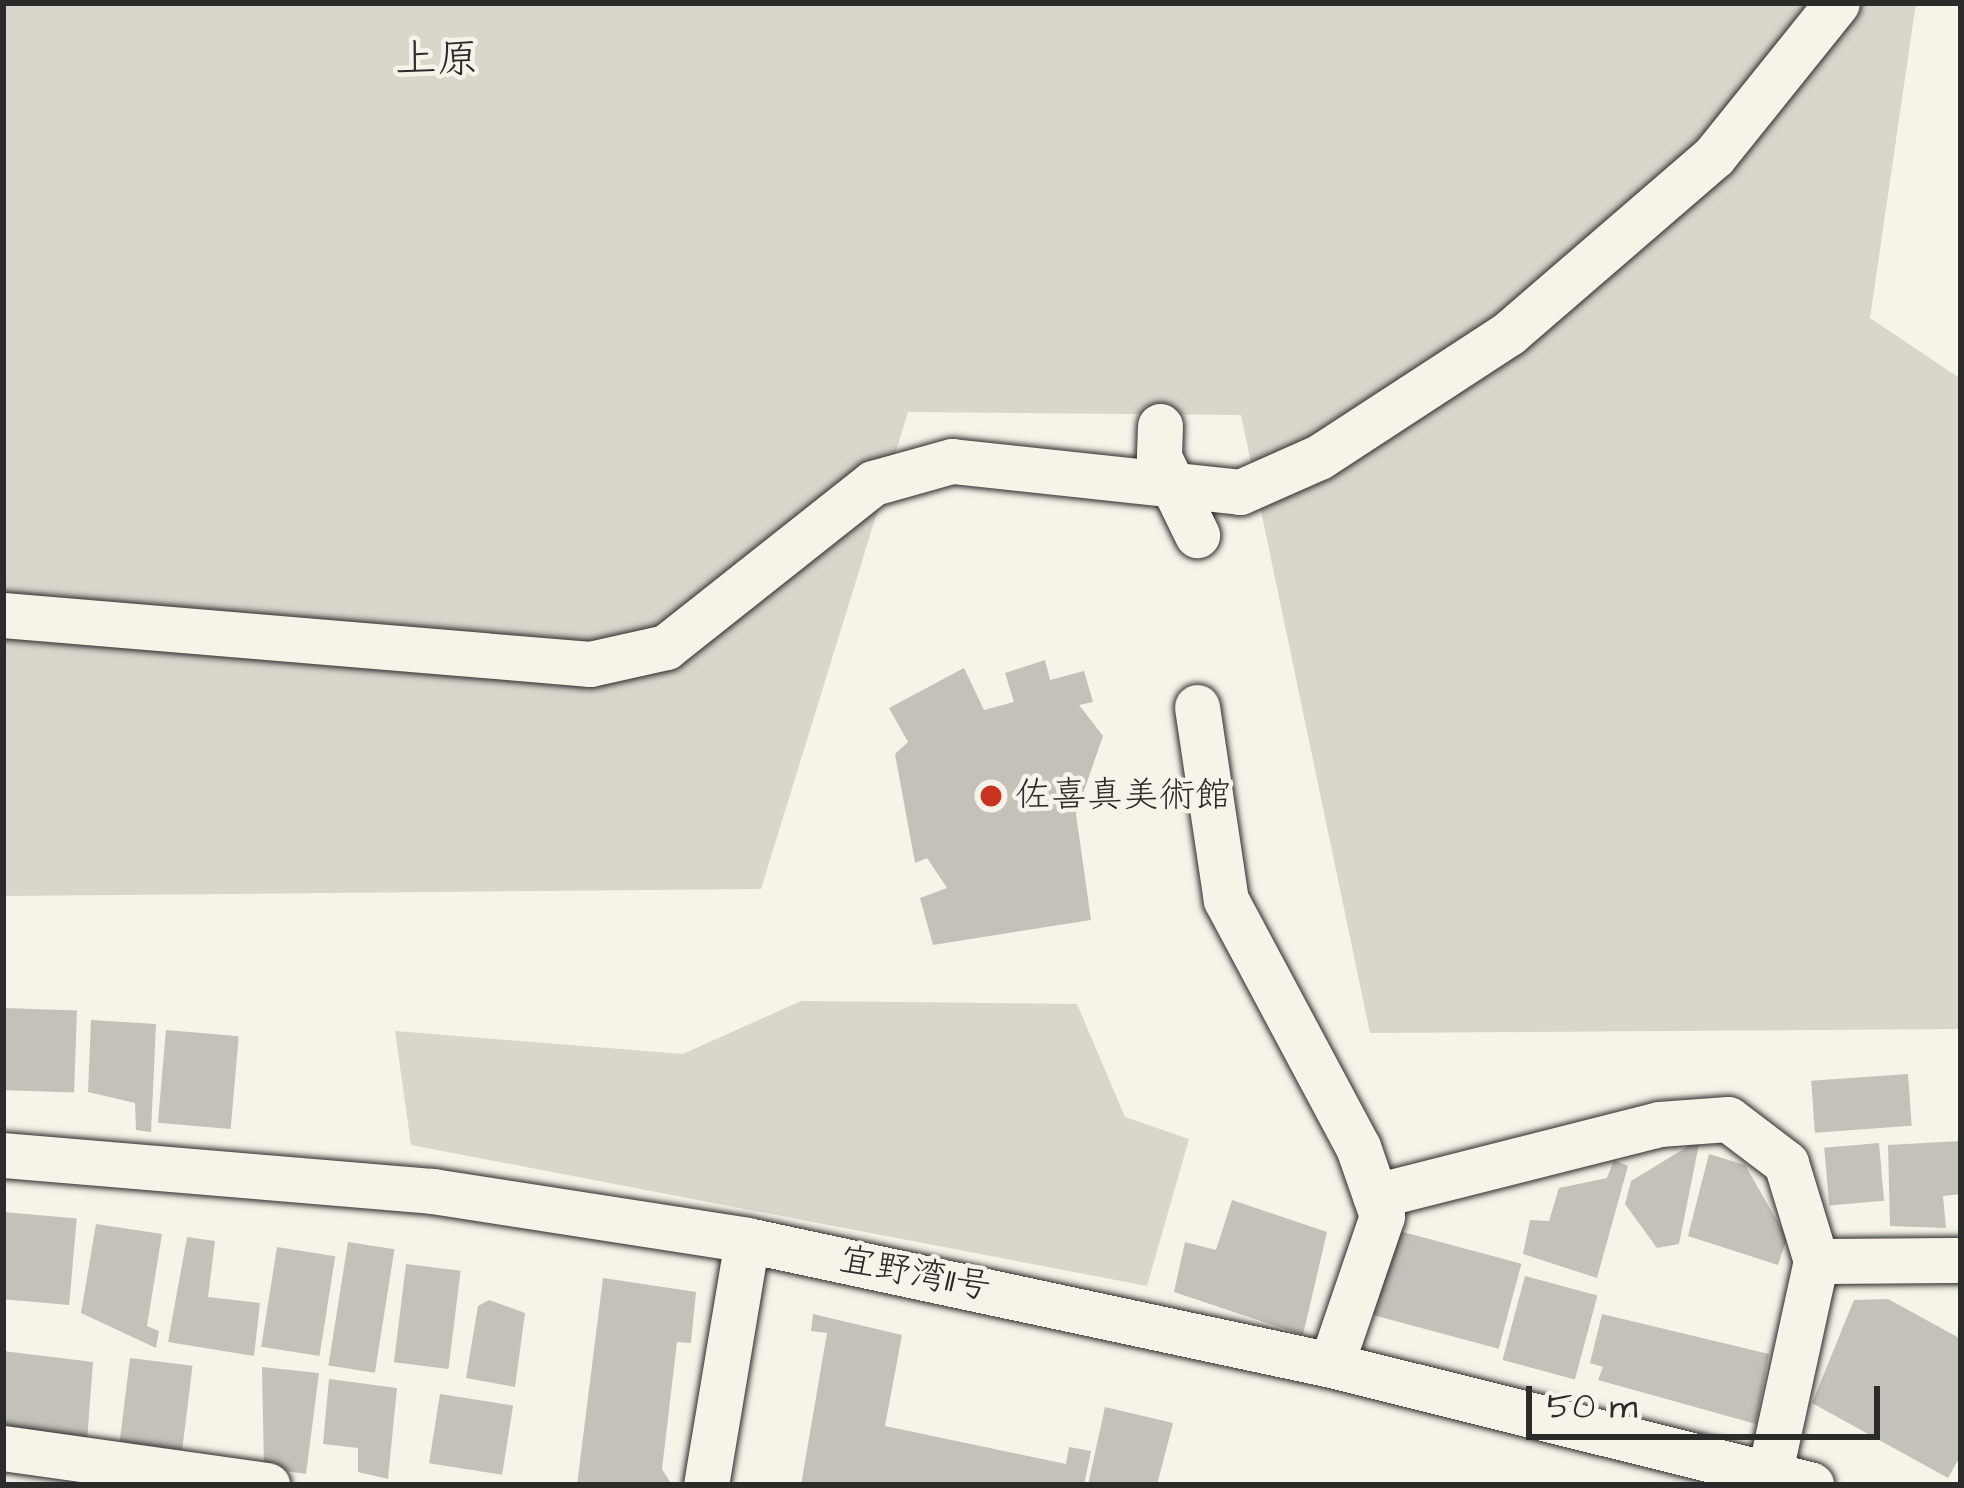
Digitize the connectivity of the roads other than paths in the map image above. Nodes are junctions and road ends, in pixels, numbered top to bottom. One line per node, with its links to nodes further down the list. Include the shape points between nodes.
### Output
1 (1837, 3): 3 (street, via 1714,155 1509,333 1299,466 1240,492)
2 (1160, 426): 3 (street)
3 (1170, 483): 4 (street); 5 (street, via 1025,460 952,460 873,483 666,647 590,664)
4 (1197, 535)
5 (3, 615)
6 (1197, 707): 8 (street, via 1226,900)
7 (3, 1155): 9 (street, 宜野湾11号, via 432,1191)
8 (1375, 1196): 11 (street, via 1659,1124 1728,1119 1786,1163); 12 (street, via 1382,1216)
9 (747, 1240): 12 (street, 宜野湾11号); 16 (street)
10 (1961, 1260): 11 (street)
11 (1816, 1261): 14 (street)
12 (1331, 1365): 14 (street, 宜野湾11号)
13 (3, 1448): 15 (street)
14 (1783, 1481)
15 (267, 1485)
16 (706, 1485)

